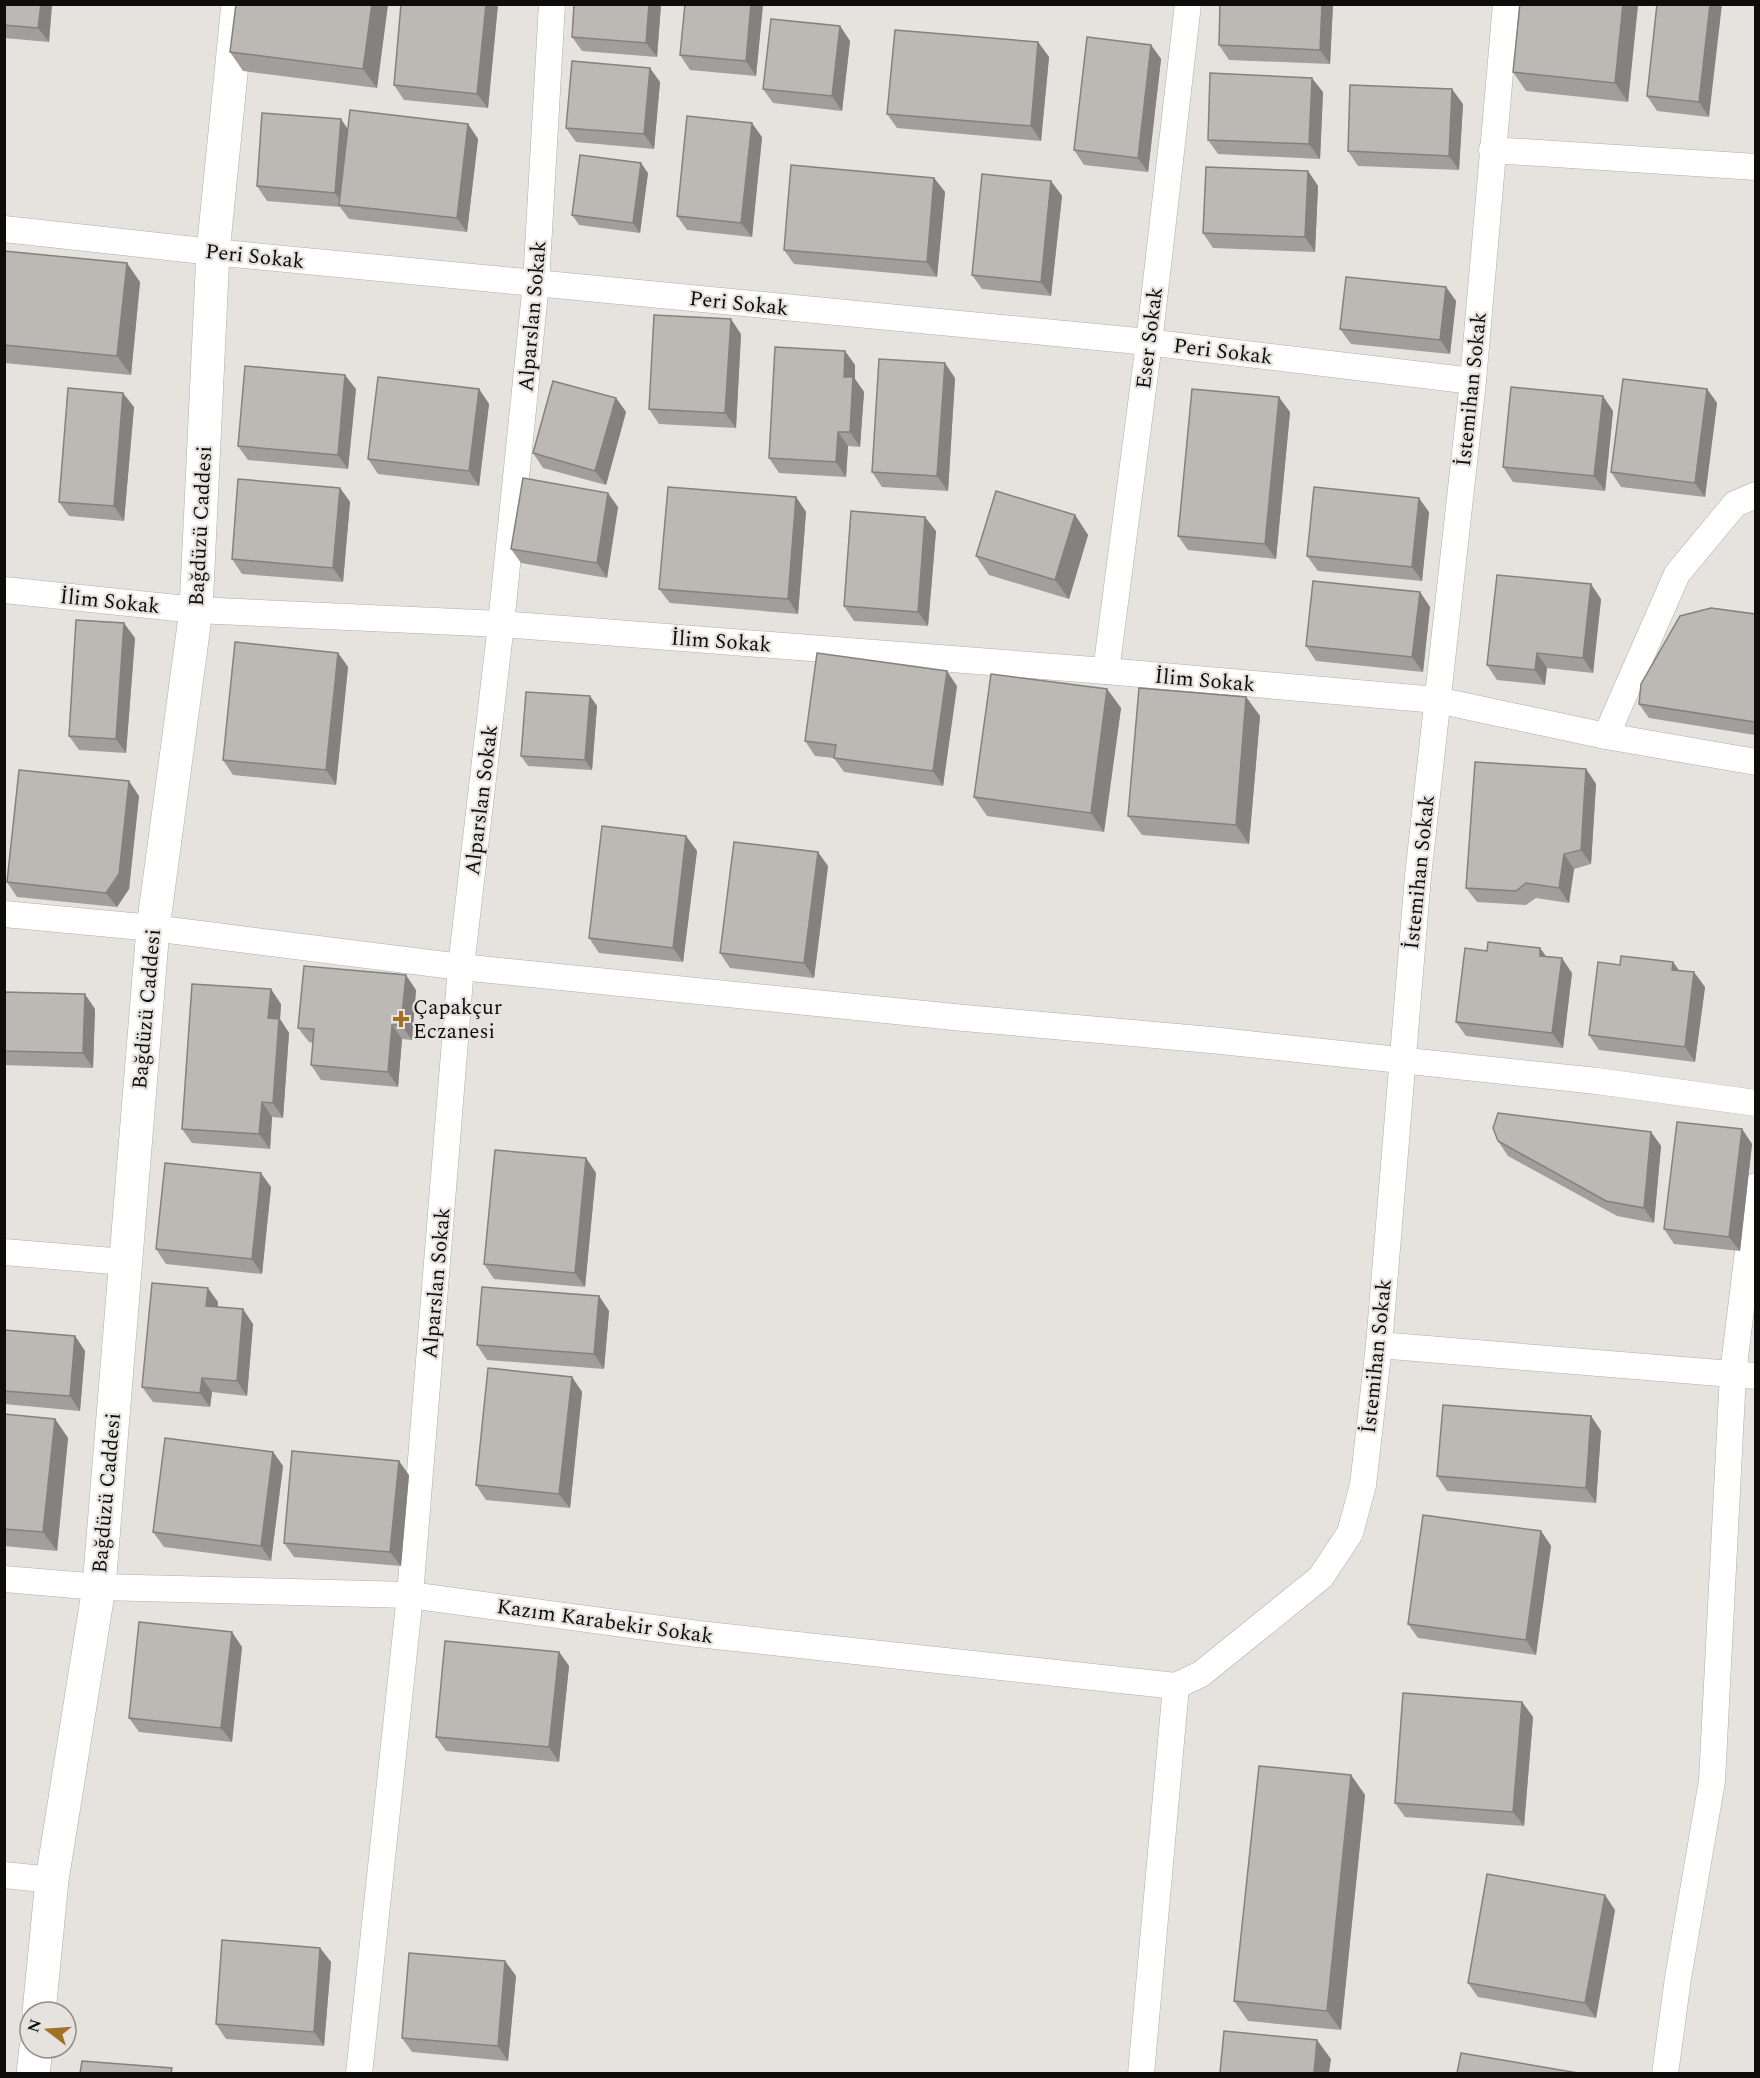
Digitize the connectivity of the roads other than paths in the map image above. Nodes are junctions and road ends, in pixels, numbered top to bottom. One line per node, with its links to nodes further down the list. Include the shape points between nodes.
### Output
1 (238, 4): 8 (street, Bağdüzü Caddesi)
2 (552, 4): 9 (street, Alparslan Sokak)
3 (1188, 4): 10 (street, Eser Sokak)
4 (1506, 4): 5 (street, İstemihan Sokak)
5 (1492, 150): 6 (street); 11 (street, İstemihan Sokak)
6 (1755, 167)
7 (4, 229): 8 (street, Peri Sokak)
8 (213, 252): 9 (street, Peri Sokak); 14 (street, Bağdüzü Caddesi)
9 (536, 283): 10 (street, Peri Sokak); 15 (street, Alparslan Sokak)
10 (1149, 343): 11 (street, Peri Sokak); 16 (street, Eser Sokak)
11 (1473, 381): 17 (street, İstemihan Sokak)
12 (1755, 495): 18 (street, via 1735,504 1677,574)
13 (4, 590): 14 (street, İlim Sokak)
14 (196, 610): 15 (street, İlim Sokak); 21 (street, Bağdüzü Caddesi)
15 (501, 624): 16 (street, İlim Sokak); 22 (street, Alparslan Sokak)
16 (1106, 671): 17 (street, İlim Sokak)
17 (1437, 700): 18 (street, İlim Sokak); 23 (street, İstemihan Sokak)
18 (1606, 736): 19 (street, İlim Sokak)
19 (1755, 762)
20 (4, 914): 21 (street)
21 (153, 928): 22 (street); 27 (street, Bağdüzü Caddesi)
22 (461, 967): 23 (street); 32 (street, Alparslan Sokak)
23 (1402, 1060): 24 (street); 28 (street, İstemihan Sokak)
24 (1755, 1103)
25 (1755, 1186): 29 (street)
26 (4, 1252): 27 (street)
27 (125, 1262): 31 (street, Bağdüzü Caddesi)
28 (1379, 1346): 29 (street); 33 (street, İstemihan Sokak, via 1363,1485 1350,1533 1321,1577 1201,1674)
29 (1744, 1375): 39 (street, via 1712,1781)
30 (4, 1579): 31 (street, Kazım Karabekir Sokak)
31 (99, 1587): 32 (street, Kazım Karabekir Sokak); 35 (street, Bağdüzü Caddesi)
32 (410, 1595): 33 (street, Kazım Karabekir Sokak, via 698,1634); 37 (street, Alparslan Sokak)
33 (1176, 1686): 38 (street)
34 (4, 1875): 35 (street)
35 (52, 1880): 36 (street, Bağdüzü Caddesi)
36 (40, 2000)
37 (359, 2073)
38 (1140, 2073)
39 (1665, 2073)

